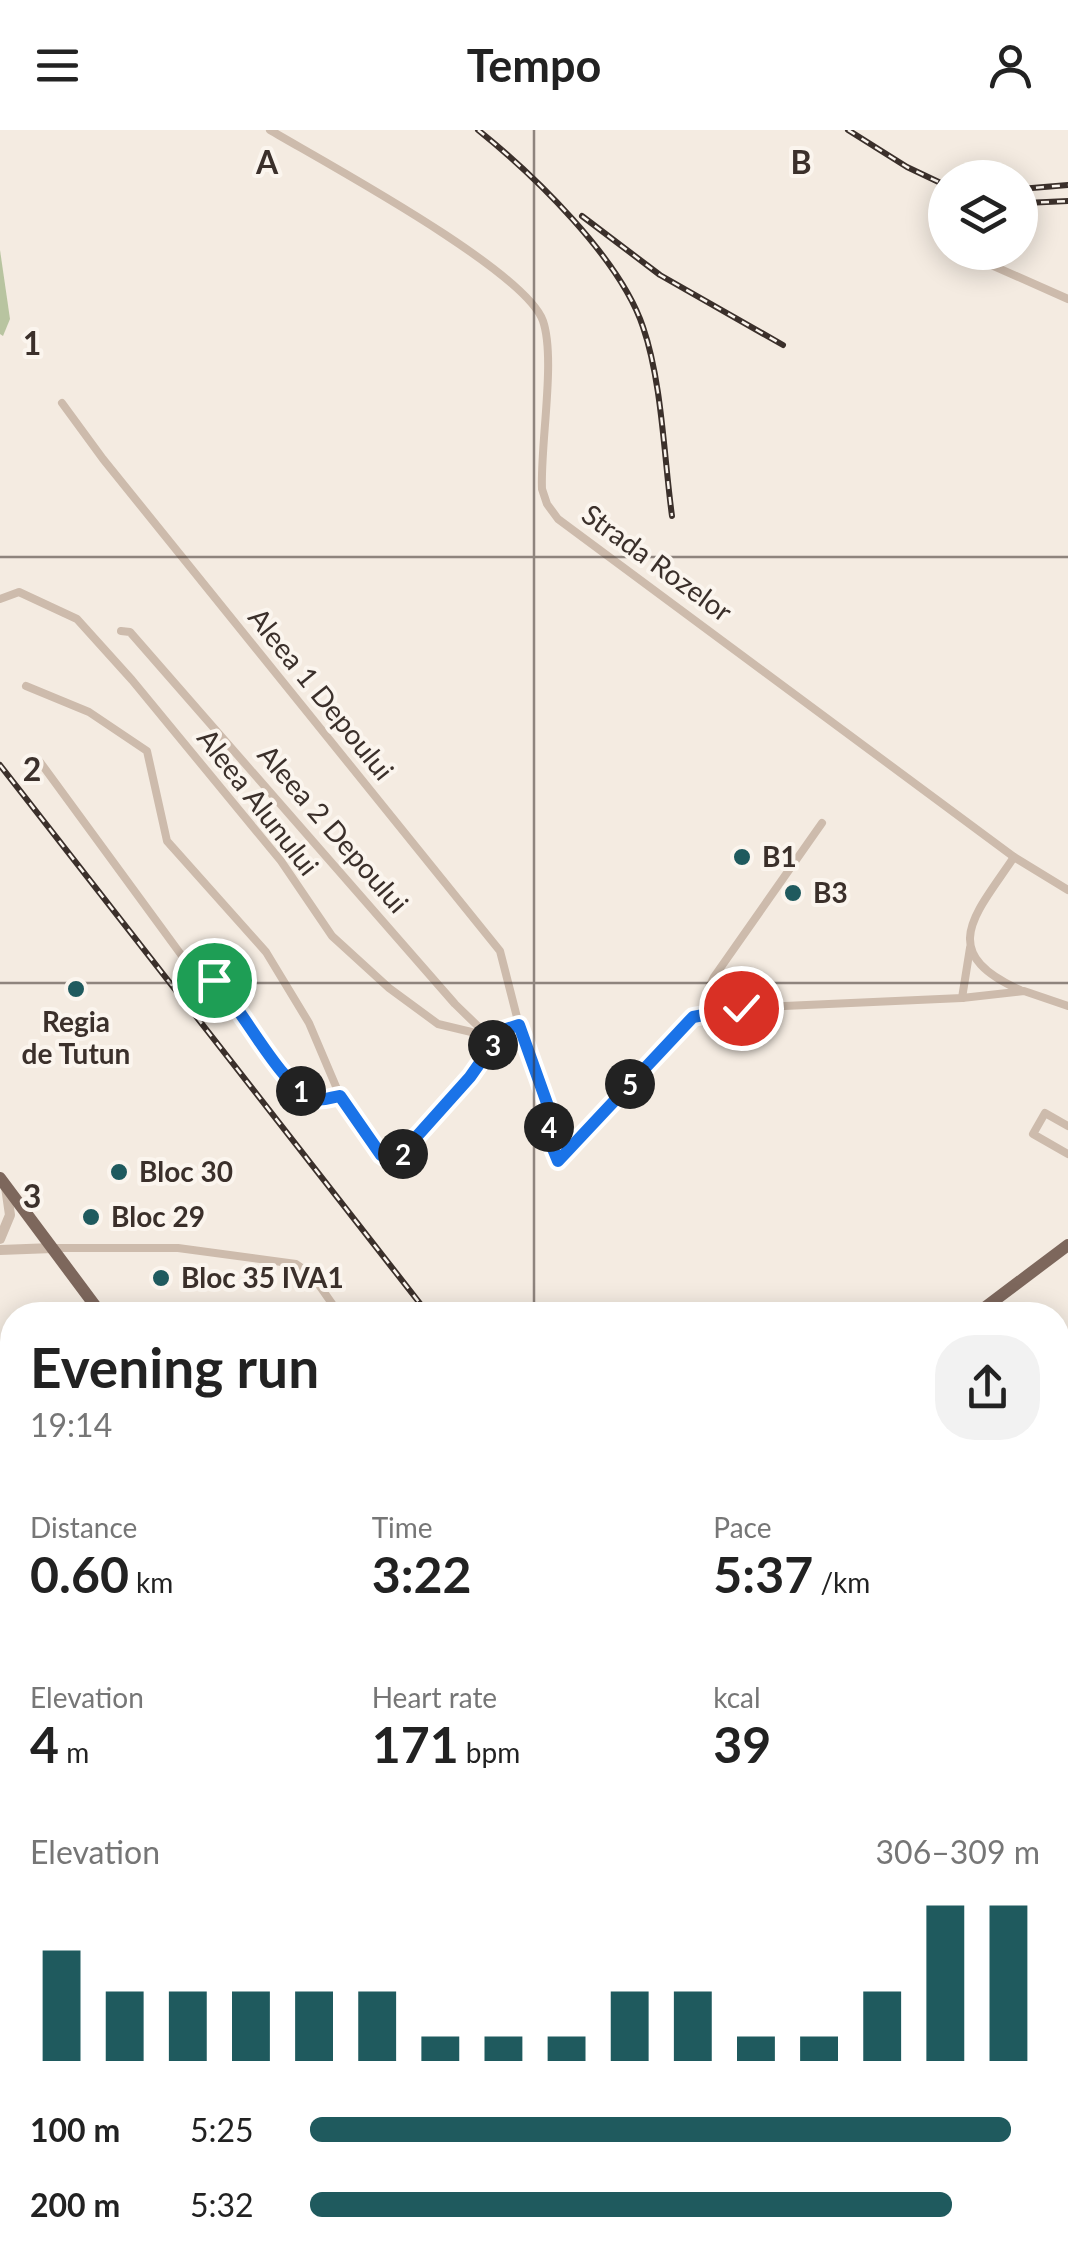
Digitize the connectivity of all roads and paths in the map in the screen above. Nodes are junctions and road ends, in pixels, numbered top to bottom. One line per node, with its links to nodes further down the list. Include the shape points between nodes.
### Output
1 (270, 130): 10 (street, Strada Rozelor, via 444,233 536,308 547,350 542,489 558,519)
2 (1003, 270): 3 (street)
3 (1068, 299)
4 (62, 403): 17 (street, Aleea 1 Depoului, via 500,951)
5 (0, 599): 19 (street, Aleea Alunului, via 19,592 77,620 281,861 332,936 438,1024)
6 (121, 632): 19 (street, Aleea 2 Depoului, via 130,632)
7 (26, 686): 20 (street, via 89,712 147,751 167,841 266,952 309,1023)
8 (40, 762): 20 (street, via 196,975 231,996 272,1060 302,1092 318,1100)
9 (822, 823): 16 (street, via 709,987 722,1004)
10 (1014, 858): 11 (street, Strada Rozelor); 12 (street, via 973,921)
11 (1068, 890)
12 (970, 947): 13 (street, via 987,973); 14 (street)
13 (1024, 992): 14 (street); 15 (street)
14 (962, 998): 16 (street)
15 (1068, 1006)
16 (741, 1008): 17 (street, Aleea 1 Depoului, via 693,1017 558,1161 548,1106)
17 (519, 1025): 18 (street)
18 (503, 1030): 19 (street); 20 (street, via 393,1163)
19 (488, 1036)
20 (340, 1096)
21 (1068, 1126): 22 (street, via 1045,1112 1033,1134)
22 (1068, 1154)
23 (3, 1182): 24 (street, via 10,1215); 26 (main road)
24 (0, 1239)
25 (1068, 1245): 30 (main road)
26 (53, 1248): 27 (street); 28 (main road); 29 (street, via 178,1248 296,1264)
27 (0, 1250)
28 (92, 1302)
29 (331, 1302)
30 (992, 1302)

